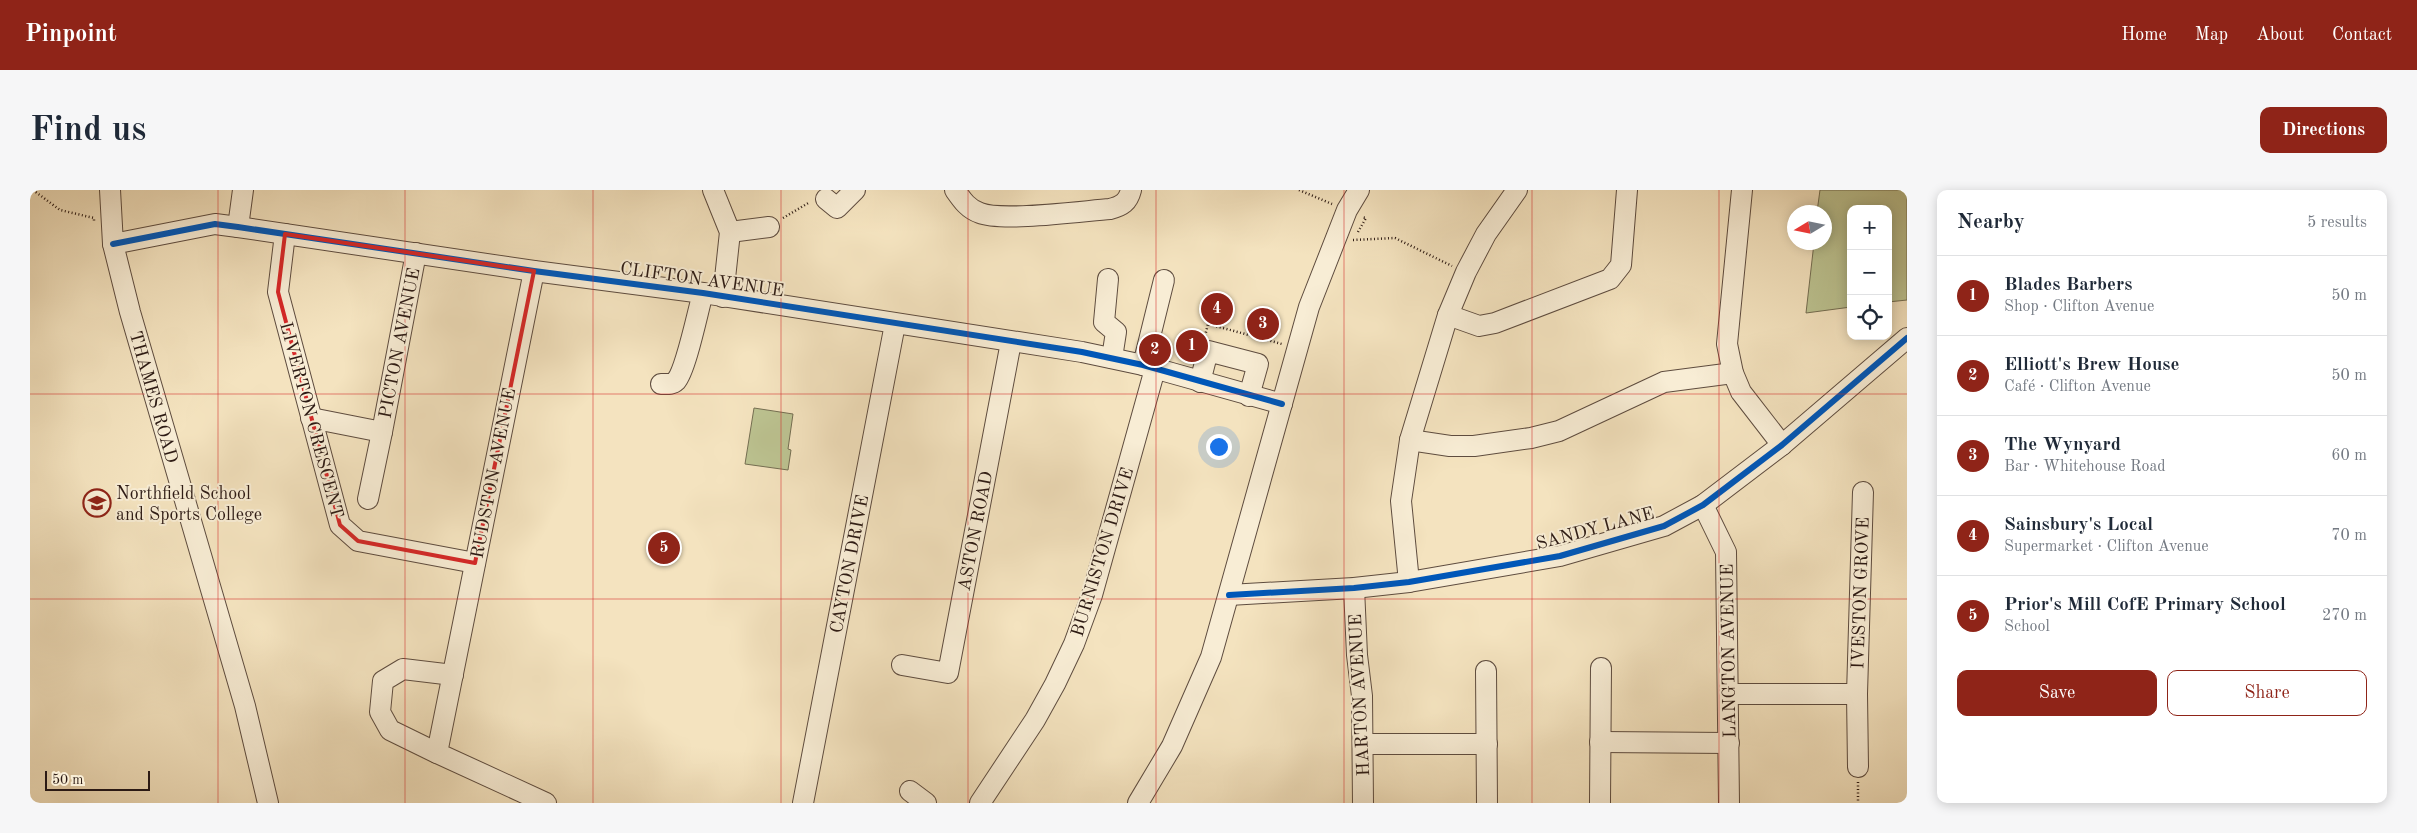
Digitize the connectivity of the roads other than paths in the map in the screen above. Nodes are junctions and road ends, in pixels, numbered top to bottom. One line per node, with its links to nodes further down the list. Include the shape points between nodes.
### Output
1 (110, 190): 16 (street, THAMES ROAD)
2 (243, 190): 12 (street)
3 (714, 190): 14 (street)
4 (855, 190): 11 (street, via 837,208)
5 (955, 190): 6 (street, via 966,206 974,211 999,216 1110,209 1121,206)
6 (1131, 190)
7 (1359, 190): 33 (street, via 1347,210 1309,307)
8 (1517, 190): 23 (street, via 1486,234)
9 (1627, 190): 23 (street, via 1621,265 1610,279 1495,323 1479,326)
10 (1742, 190): 29 (street, via 1727,344)
11 (826, 199)
12 (238, 227): 15 (street, CLIFTON AVENUE); 16 (street, CLIFTON AVENUE, via 215,224)
13 (769, 227): 14 (street)
14 (730, 232): 22 (street)
15 (285, 234): 17 (street, CLIFTON AVENUE); 34 (street, LIVERTON CRESCENT, via 278,292)
16 (113, 244): 57 (street, THAMES ROAD, via 245,706)
17 (416, 253): 18 (street, CLIFTON AVENUE); 35 (street, PICTON AVENUE)
18 (534, 271): 21 (street, CLIFTON AVENUE); 41 (street, RUDSTON AVENUE)
19 (1108, 279): 27 (street, via 1104,322 1116,332)
20 (1164, 280): 28 (street, BURNISTON DRIVE)
21 (703, 293): 22 (street, CLIFTON AVENUE); 31 (street, via 678,379)
22 (723, 297): 24 (street, CLIFTON AVENUE)
23 (1448, 315): 36 (street)
24 (895, 324): 25 (street, CLIFTON AVENUE); 59 (street, CAYTON DRIVE)
25 (1011, 342): 27 (street, CLIFTON AVENUE); 45 (street, ASTON ROAD, via 948,673)
26 (1906, 344): 37 (street, SANDY LANE)
27 (1112, 358): 28 (street, CLIFTON AVENUE)
28 (1149, 367): 30 (street, CLIFTON AVENUE); 60 (street, BURNISTON DRIVE, via 1092,595 1074,644 1035,720)
29 (1733, 373): 36 (street, via 1664,382 1559,431 1531,438 1474,446); 37 (street, via 1742,392)
30 (1200, 382): 32 (street, CLIFTON AVENUE); 32 (street, via 1208,351 1258,364)
31 (661, 384)
32 (1249, 396): 33 (street, CLIFTON AVENUE)
33 (1282, 404): 44 (street)
34 (311, 418): 35 (street, PICTON AVENUE); 41 (street, LIVERTON CRESCENT, via 340,525 358,541)
35 (382, 432): 39 (street, PICTON AVENUE)
36 (1410, 440): 42 (street, via 1401,501)
37 (1782, 445): 40 (street, SANDY LANE)
38 (1863, 492): 50 (street, IVESTON GROVE)
39 (368, 499)
40 (1702, 505): 42 (street, SANDY LANE, via 1664,526 1560,556); 49 (street, LANGTON AVENUE, via 1726,552)
41 (475, 563): 48 (street, RUDSTON AVENUE)
42 (1409, 582): 43 (street, SANDY LANE)
43 (1354, 588): 44 (street, SANDY LANE); 53 (street, HARTON AVENUE)
44 (1229, 595): 61 (street, via 1211,656 1176,737)
45 (902, 665)
46 (1600, 668): 51 (street)
47 (1486, 671): 54 (street)
48 (453, 675): 55 (street, RUDSTON AVENUE); 55 (street, via 403,669 383,681 380,712 390,730)
49 (1728, 694): 50 (street, IVESTON GROVE); 52 (street, LANGTON AVENUE)
50 (1857, 694): 56 (street, IVESTON GROVE)
51 (1600, 742): 52 (street); 64 (street)
52 (1729, 743): 65 (street, LANGTON AVENUE)
53 (1363, 744): 54 (street); 62 (street, HARTON AVENUE)
54 (1487, 744): 63 (street)
55 (437, 753): 58 (street)
56 (1858, 767)
57 (268, 803)
58 (546, 803)
59 (803, 803)
60 (980, 803)
61 (1138, 803)
62 (1363, 803)
63 (1487, 803)
64 (1600, 803)
65 (1729, 803)

